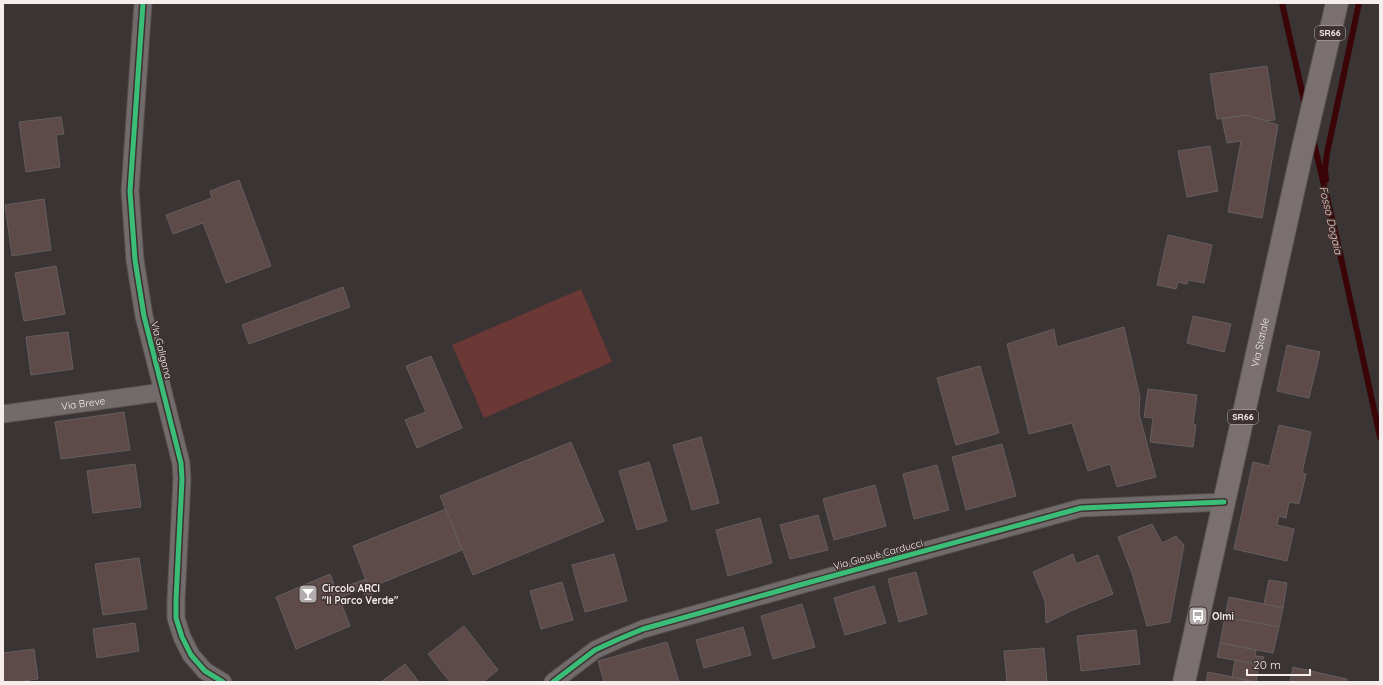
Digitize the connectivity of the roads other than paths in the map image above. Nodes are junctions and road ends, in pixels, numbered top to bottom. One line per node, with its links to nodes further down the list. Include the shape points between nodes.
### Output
1 (143, 3): 3 (street, Via Galigana, via 130,191 135,260 143,309)
2 (1337, 3): 5 (main road, Via Statale / SR66)
3 (163, 392): 4 (street, Via Breve); 6 (street, Via Galigana, via 182,463 176,618 191,655 205,671)
4 (3, 414)
5 (1224, 502): 7 (street, Via Giosuè Carducci, via 1081,508 643,629 595,650); 8 (main road, Via Statale / SR66)
6 (223, 682)
7 (554, 682)
8 (1184, 682)

